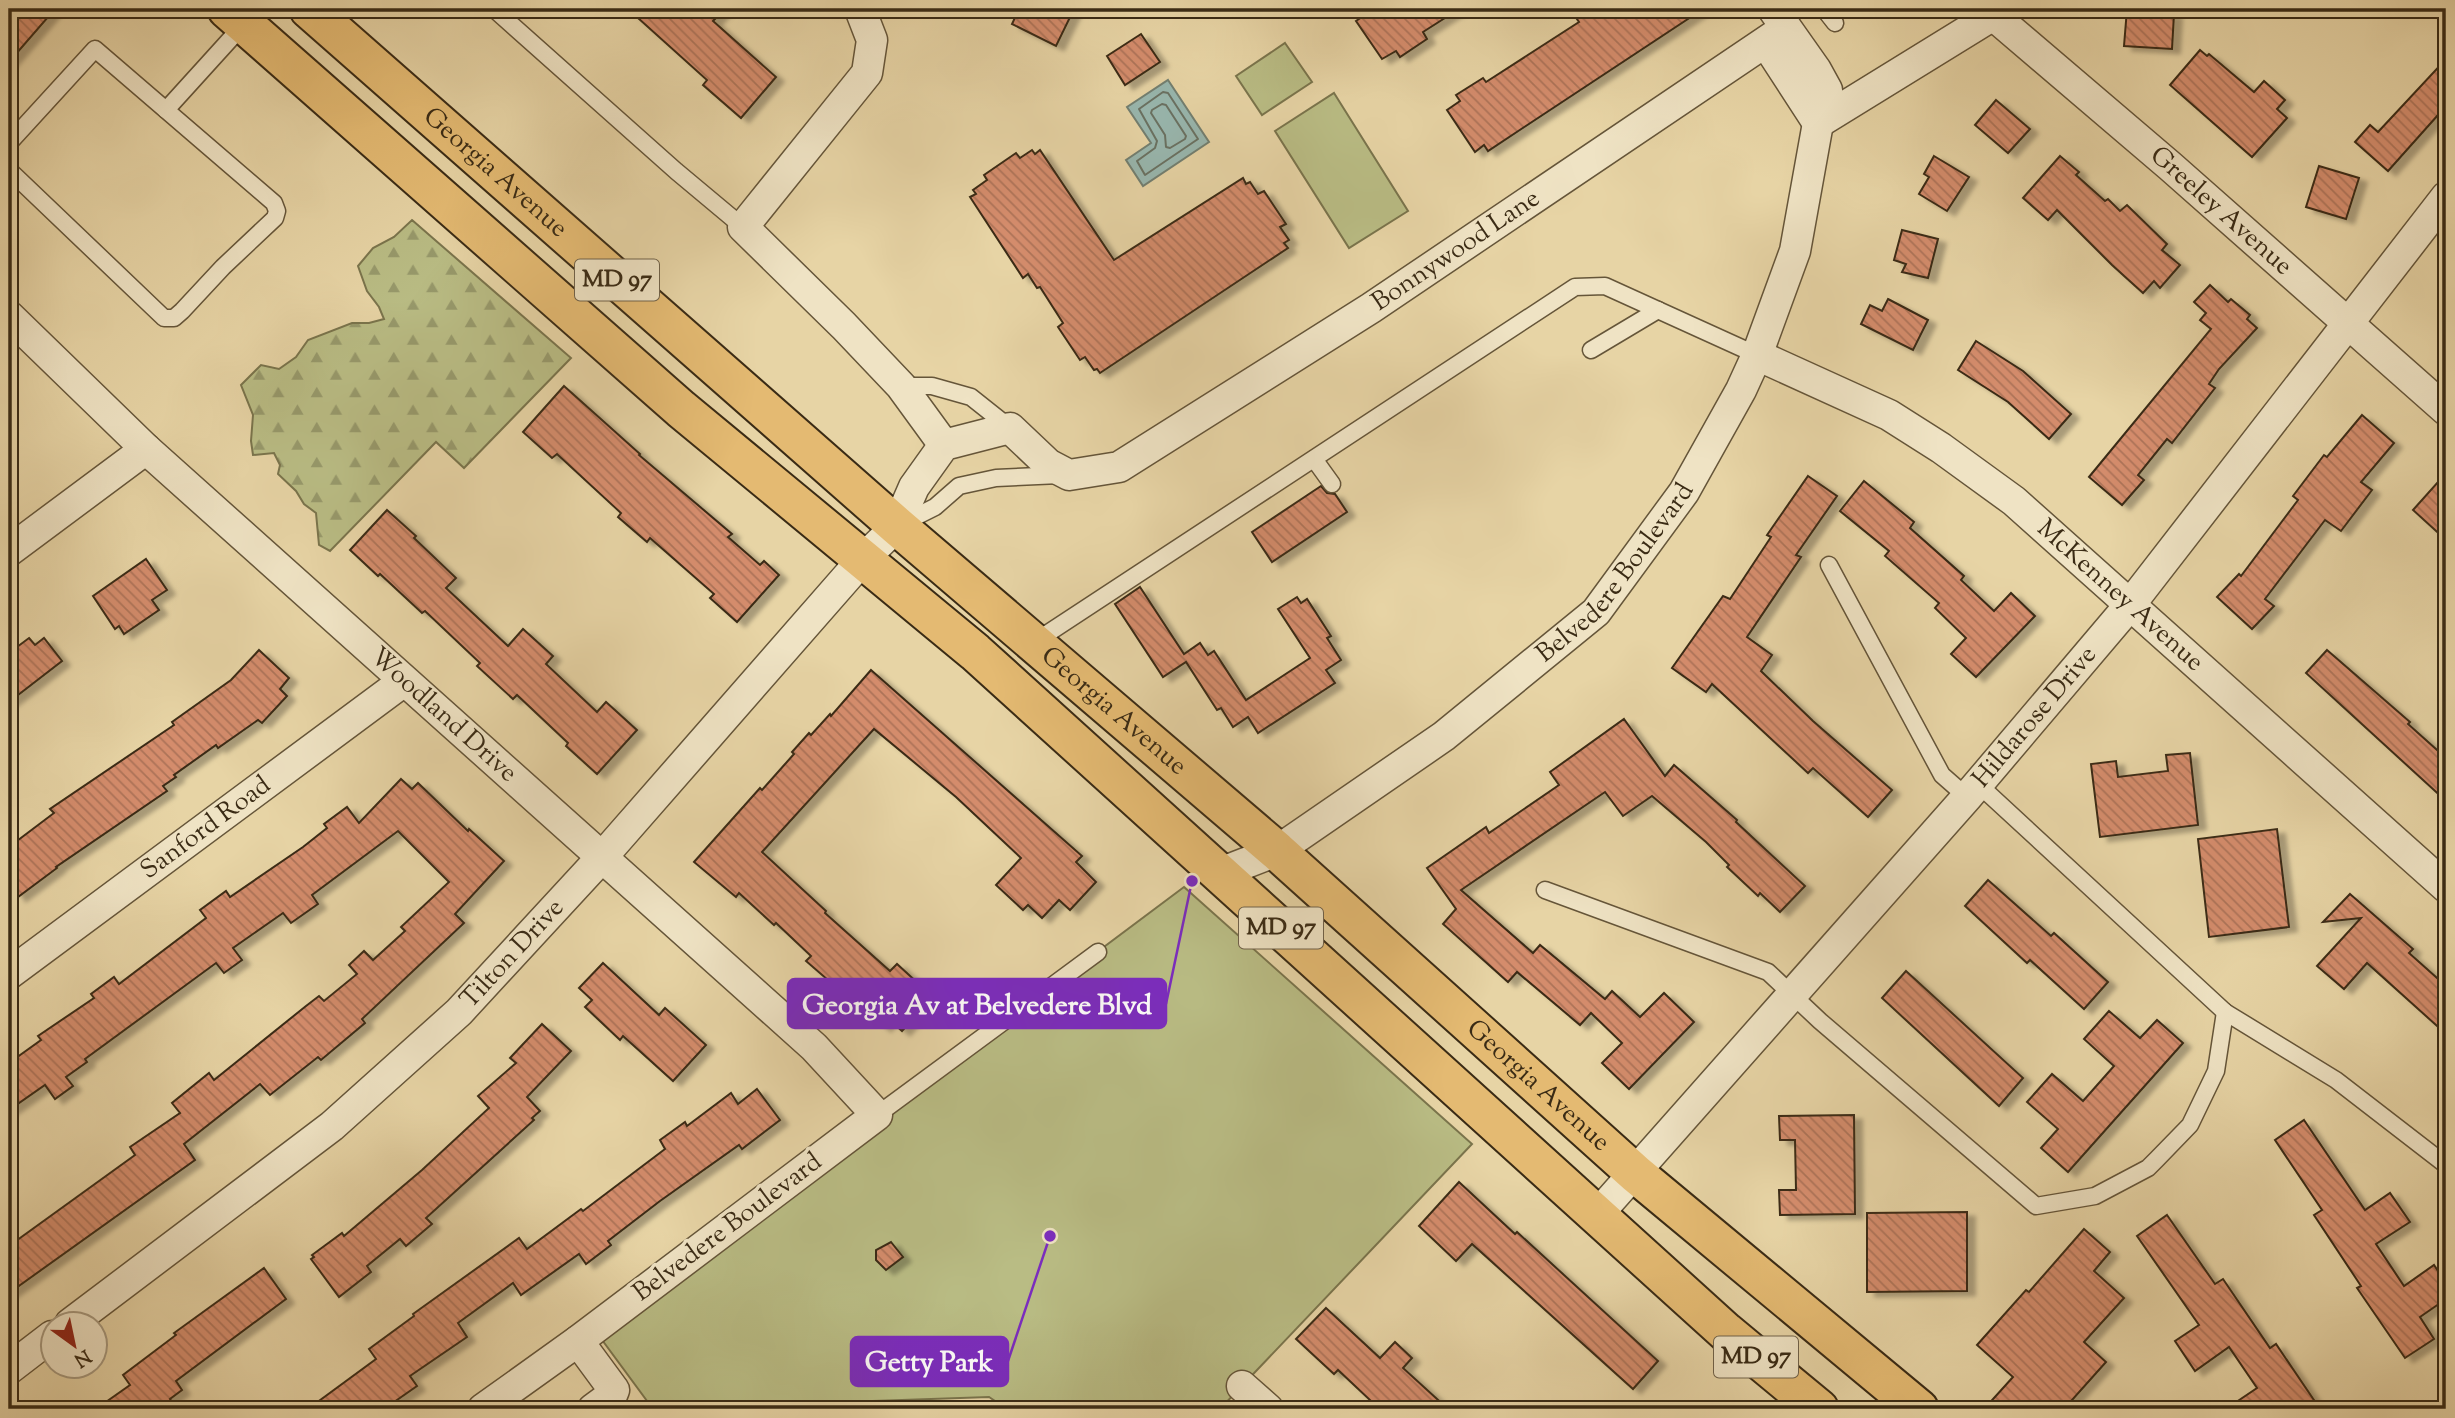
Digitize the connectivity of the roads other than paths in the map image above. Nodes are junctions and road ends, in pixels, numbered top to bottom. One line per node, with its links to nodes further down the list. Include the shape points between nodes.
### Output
1 (309, 9): 28 (main road, Georgia Avenue / MD 97)
2 (494, 9): 14 (lane)
3 (860, 9): 14 (street, via 872,40 867,73)
4 (1824, 9): 7 (lane)
5 (1994, 11): 10 (street); 17 (street, Greeley Avenue)
6 (235, 16): 9 (lane); 30 (main road, Georgia Avenue / MD 97, via 671,401)
7 (1835, 23)
8 (1775, 27): 10 (street); 26 (street, Bonnywood Lane, via 1371,308 1119,467)
9 (166, 110): 11 (lane, via 95,49); 12 (lane, via 274,203 277,211 174,318 164,318)
10 (1818, 123): 19 (street, Belvedere Boulevard, via 1795,251)
11 (9, 143)
12 (9, 170)
13 (2446, 197): 17 (street, Hildarose Drive)
14 (743, 227): 20 (street)
15 (1658, 310): 18 (lane); 19 (lane); 25 (lane, via 1605,286 1574,287)
16 (9, 316): 24 (street, Woodland Drive)
17 (2347, 323): 21 (street, Greeley Avenue); 32 (street, Hildarose Drive)
18 (1591, 350)
19 (1757, 355): 32 (street, McKenney Avenue, via 1889,415 1941,448 2014,501); 36 (street, Belvedere Boulevard, via 1684,492 1596,612 1444,736)
20 (901, 386): 22 (lane, via 932,386 971,397); 23 (street)
21 (2446, 410)
22 (1010, 428): 23 (street); 26 (street, via 1048,464)
23 (944, 445): 28 (street, via 914,487)
24 (146, 449): 29 (street); 34 (street, Woodland Drive)
25 (1314, 459): 27 (lane); 33 (lane)
26 (1069, 475): 28 (lane, via 996,478 959,486 936,507)
27 (1332, 484)
28 (897, 526): 30 (street, Tilton Drive); 33 (main road, Georgia Avenue / MD 97)
29 (9, 551)
30 (862, 561): 37 (street, Tilton Drive); 38 (main road, Georgia Avenue / MD 97, via 975,652)
31 (1829, 565): 35 (lane, via 1942,775)
32 (2129, 606): 35 (street, Hildarose Drive); 39 (street, McKenney Avenue)
33 (1033, 643): 36 (main road, Georgia Avenue / MD 97)
34 (404, 681): 37 (street, Woodland Drive); 42 (street, Sanford Road)
35 (1972, 791): 43 (street, Hildarose Drive); 44 (lane)
36 (1277, 852): 38 (street, Belvedere Boulevard); 47 (main road, Georgia Avenue / MD 97)
37 (603, 856): 45 (street, Woodland Drive, via 814,1047); 49 (street, Tilton Drive, via 459,1012 332,1126)
38 (1220, 873): 48 (main road, Georgia Avenue / MD 97)
39 (2446, 887)
40 (1545, 890): 43 (lane, via 1768,972)
41 (1098, 952): 45 (lane)
42 (9, 974)
43 (1793, 995): 44 (lane, via 2036,1206 2095,1196 2157,1159 2190,1125 2216,1071); 47 (street, Hildarose Drive)
44 (2225, 1012): 46 (lane, via 2336,1080)
45 (877, 1115): 50 (street, Belvedere Boulevard)
46 (2446, 1165)
47 (1636, 1174): 48 (street, Hildarose Drive); 54 (main road, Georgia Avenue / MD 97)
48 (1597, 1215): 58 (main road, Georgia Avenue / MD 97)
49 (89, 1310)
50 (578, 1340): 55 (street, Belvedere Boulevard); 56 (street, via 614,1390)
51 (38, 1347): 52 (street)
52 (9, 1369)
53 (1242, 1386): 57 (street)
54 (1904, 1405)
55 (483, 1409)
56 (593, 1409)
57 (1268, 1409)
58 (1819, 1409)

